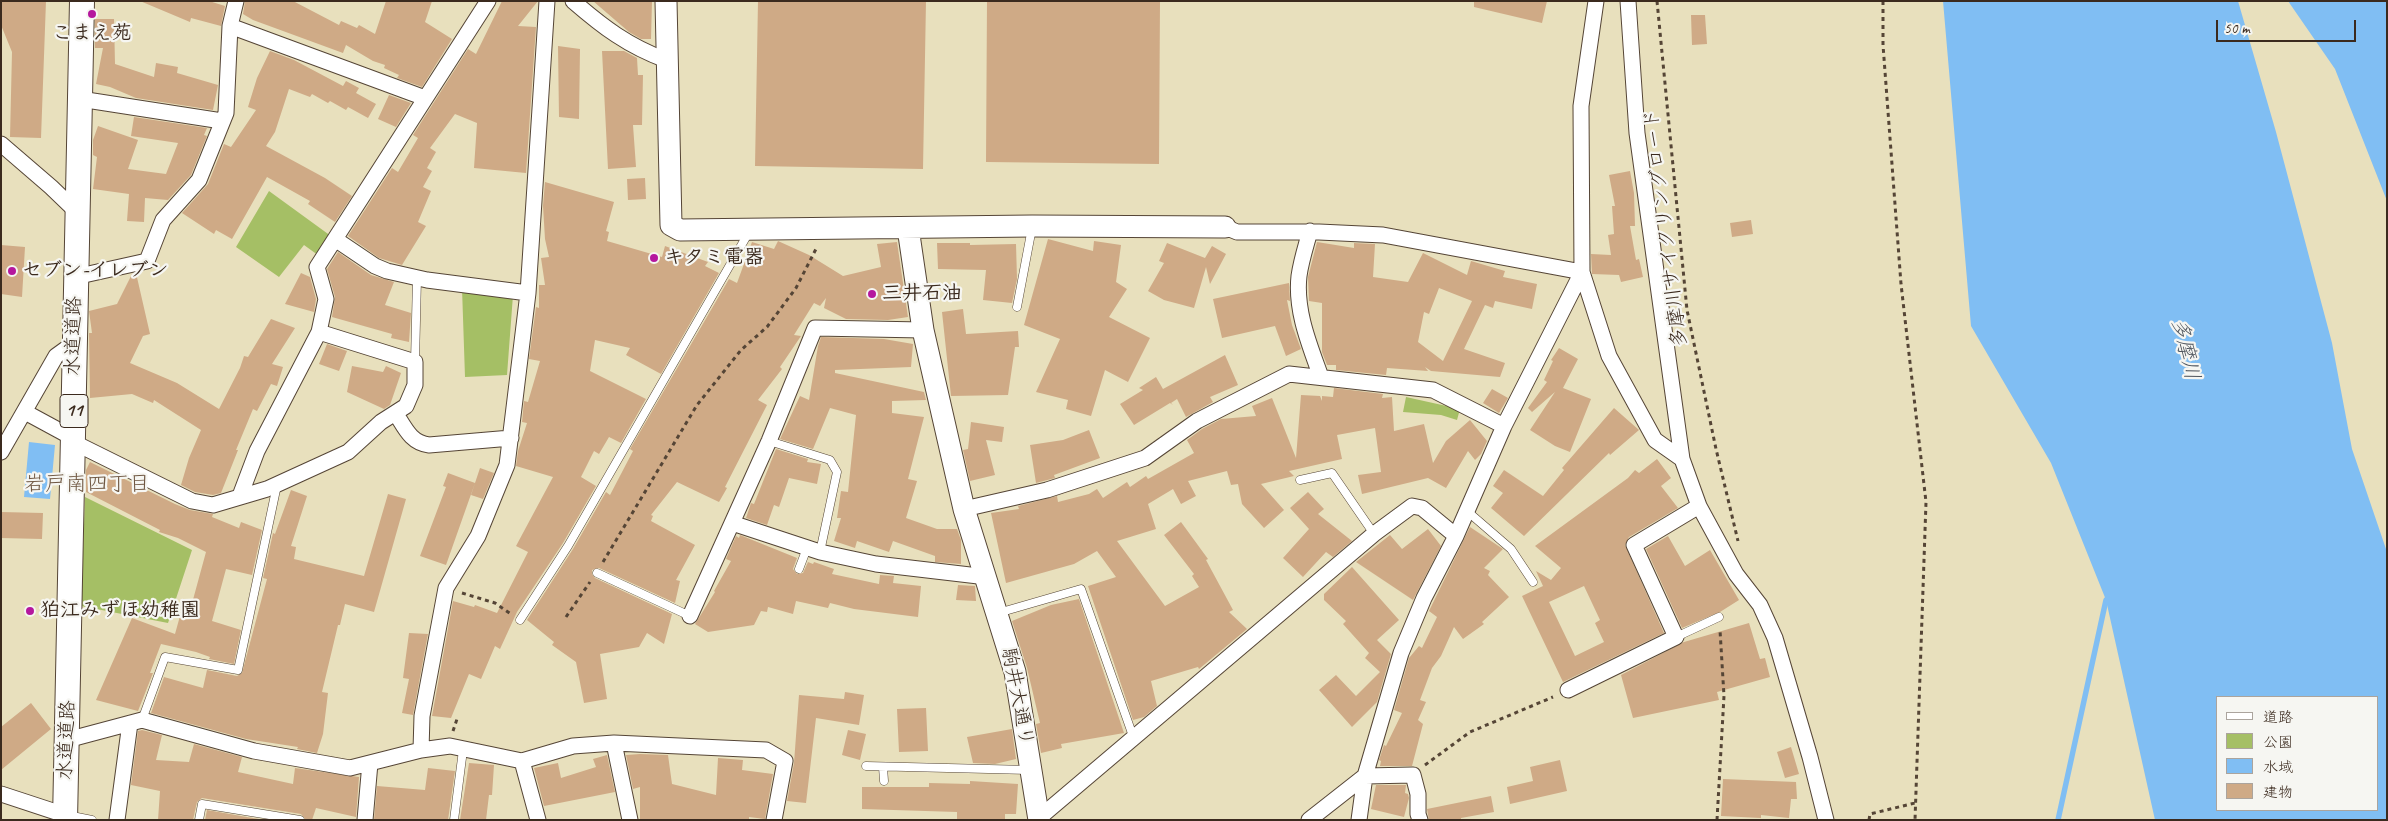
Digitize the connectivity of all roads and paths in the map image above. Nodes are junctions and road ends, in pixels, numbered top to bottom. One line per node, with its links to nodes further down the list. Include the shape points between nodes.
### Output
1 (82, 1): 14 (main road, 水道道路 / 11)
2 (236, 1): 11 (street)
3 (488, 1): 13 (street)
4 (547, 1): 28 (street)
5 (573, 1): 12 (street, via 602,26 638,50)
6 (666, 1): 12 (street)
7 (1596, 1): 25 (street, via 1581,106)
8 (1628, 1): 42 (street, via 1637,133)
9 (1657, 1): 53 (path, 多摩川サイクリングロード, via 1687,310)
10 (1883, 1): 81 (path, via 1883,45 1900,284 1926,502)
11 (230, 26): 13 (street); 15 (street, via 226,113)
12 (666, 60): 19 (street, via 671,225 680,230)
13 (425, 98): 24 (street)
14 (80, 99): 15 (street); 17 (main road, 水道道路 / 11)
15 (222, 122): 26 (street, via 199,180 163,220 147,261)
16 (1, 144): 17 (street)
17 (77, 212): 26 (main road, 水道道路 / 11)
18 (1032, 226): 20 (street); 21 (street); 29 (lane)
19 (751, 228): 22 (street); 63 (lane, via 568,546)
20 (908, 228): 22 (street); 30 (street, 駒井大通り)
21 (1225, 228): 23 (street, via 1237,232)
22 (826, 229): 55 (path, via 796,288 697,405)
23 (1310, 231): 25 (street, via 1383,235); 34 (street, via 1299,278 1299,300 1306,336)
24 (335, 239): 27 (street, via 375,266); 31 (street, via 317,267 326,299)
25 (1582, 272): 37 (street); 42 (street, via 1610,356 1655,440)
26 (75, 277): 32 (main road, 水道道路 / 11)
27 (417, 278): 28 (street); 33 (lane)
28 (528, 293): 38 (street)
29 (1017, 307)
30 (923, 330): 40 (street, via 815,328); 47 (street, 駒井大通り)
31 (319, 332): 33 (street); 45 (street, via 257,451)
32 (74, 343): 35 (street, via 56,356); 39 (main road, 水道道路 / 11)
33 (415, 362): 36 (street, via 415,385 406,406)
34 (1321, 377): 37 (street, via 1433,390); 47 (street, via 1289,374 1197,421 1145,458 1046,490)
35 (25, 412): 39 (street); 41 (street)
36 (396, 414): 38 (street, via 418,444); 44 (street, via 381,422 348,452)
37 (1504, 426): 48 (street)
38 (511, 438): 58 (street, via 507,465 492,507 467,557)
39 (73, 440): 45 (street, via 192,501 213,505); 68 (main road, 水道道路 / 11)
40 (769, 441): 49 (street); 52 (lane, via 830,460 837,472)
41 (1, 452)
42 (1682, 459): 46 (street)
43 (1300, 480): 50 (lane, via 1332,473)
44 (277, 486): 45 (street); 66 (lane, via 238,670 165,657)
45 (240, 496)
46 (1699, 506): 64 (street, via 1634,545); 98 (street, via 1736,574 1760,605 1775,638)
47 (964, 509): 56 (street, 駒井大通り)
48 (1467, 511): 51 (street); 57 (lane, via 1511,549)
49 (732, 522): 52 (street); 60 (street)
50 (1374, 534): 51 (street, via 1412,506 1418,506); 67 (street)
51 (1456, 536): 78 (street, via 1424,598 1401,653)
52 (814, 550): 54 (lane); 56 (street, via 876,564)
53 (1741, 550)
54 (799, 569)
55 (597, 572): 60 (lane); 61 (path)
56 (986, 577): 59 (street, 駒井大通り)
57 (1533, 582)
58 (446, 588): 63 (path, via 495,603); 70 (street, via 422,716)
59 (998, 613): 67 (lane, via 1081,589); 76 (street, 駒井大通り, via 1015,672)
60 (690, 616)
61 (566, 617)
62 (1719, 617): 64 (lane); 97 (path, via 1724,696)
63 (520, 620)
64 (1676, 637): 65 (street)
65 (1568, 690): 77 (path, via 1470,732)
66 (136, 722): 68 (street); 73 (street, via 254,751 350,768); 86 (street)
67 (1134, 739): 84 (street)
68 (67, 740): 82 (main road, 水道道路 / 11)
69 (614, 742): 72 (street, via 573,746); 92 (street); 93 (street, via 766,750 785,761)
70 (421, 750): 71 (street, via 450,746); 73 (street)
71 (463, 750): 72 (street); 90 (lane)
72 (522, 760): 91 (street)
73 (370, 763): 89 (street)
74 (866, 766): 75 (lane)
75 (883, 767): 76 (lane); 79 (lane)
76 (1031, 770): 84 (street, 駒井大通り)
77 (1413, 775): 78 (street); 96 (street)
78 (1365, 776): 94 (street); 95 (street)
79 (884, 781)
80 (1, 794): 82 (street)
81 (1915, 803): 99 (path, via 1870,814); 100 (path)
82 (65, 817): 85 (lane)
83 (282, 818): 87 (lane, via 202,804); 88 (lane)
84 (1039, 819)
85 (92, 820)
86 (116, 820)
87 (200, 820)
88 (300, 820)
89 (365, 820)
90 (454, 820)
91 (538, 820)
92 (630, 820)
93 (774, 820)
94 (1309, 820)
95 (1358, 820)
96 (1420, 820)
97 (1717, 820)
98 (1826, 820)
99 (1869, 820)
100 (1915, 820)

